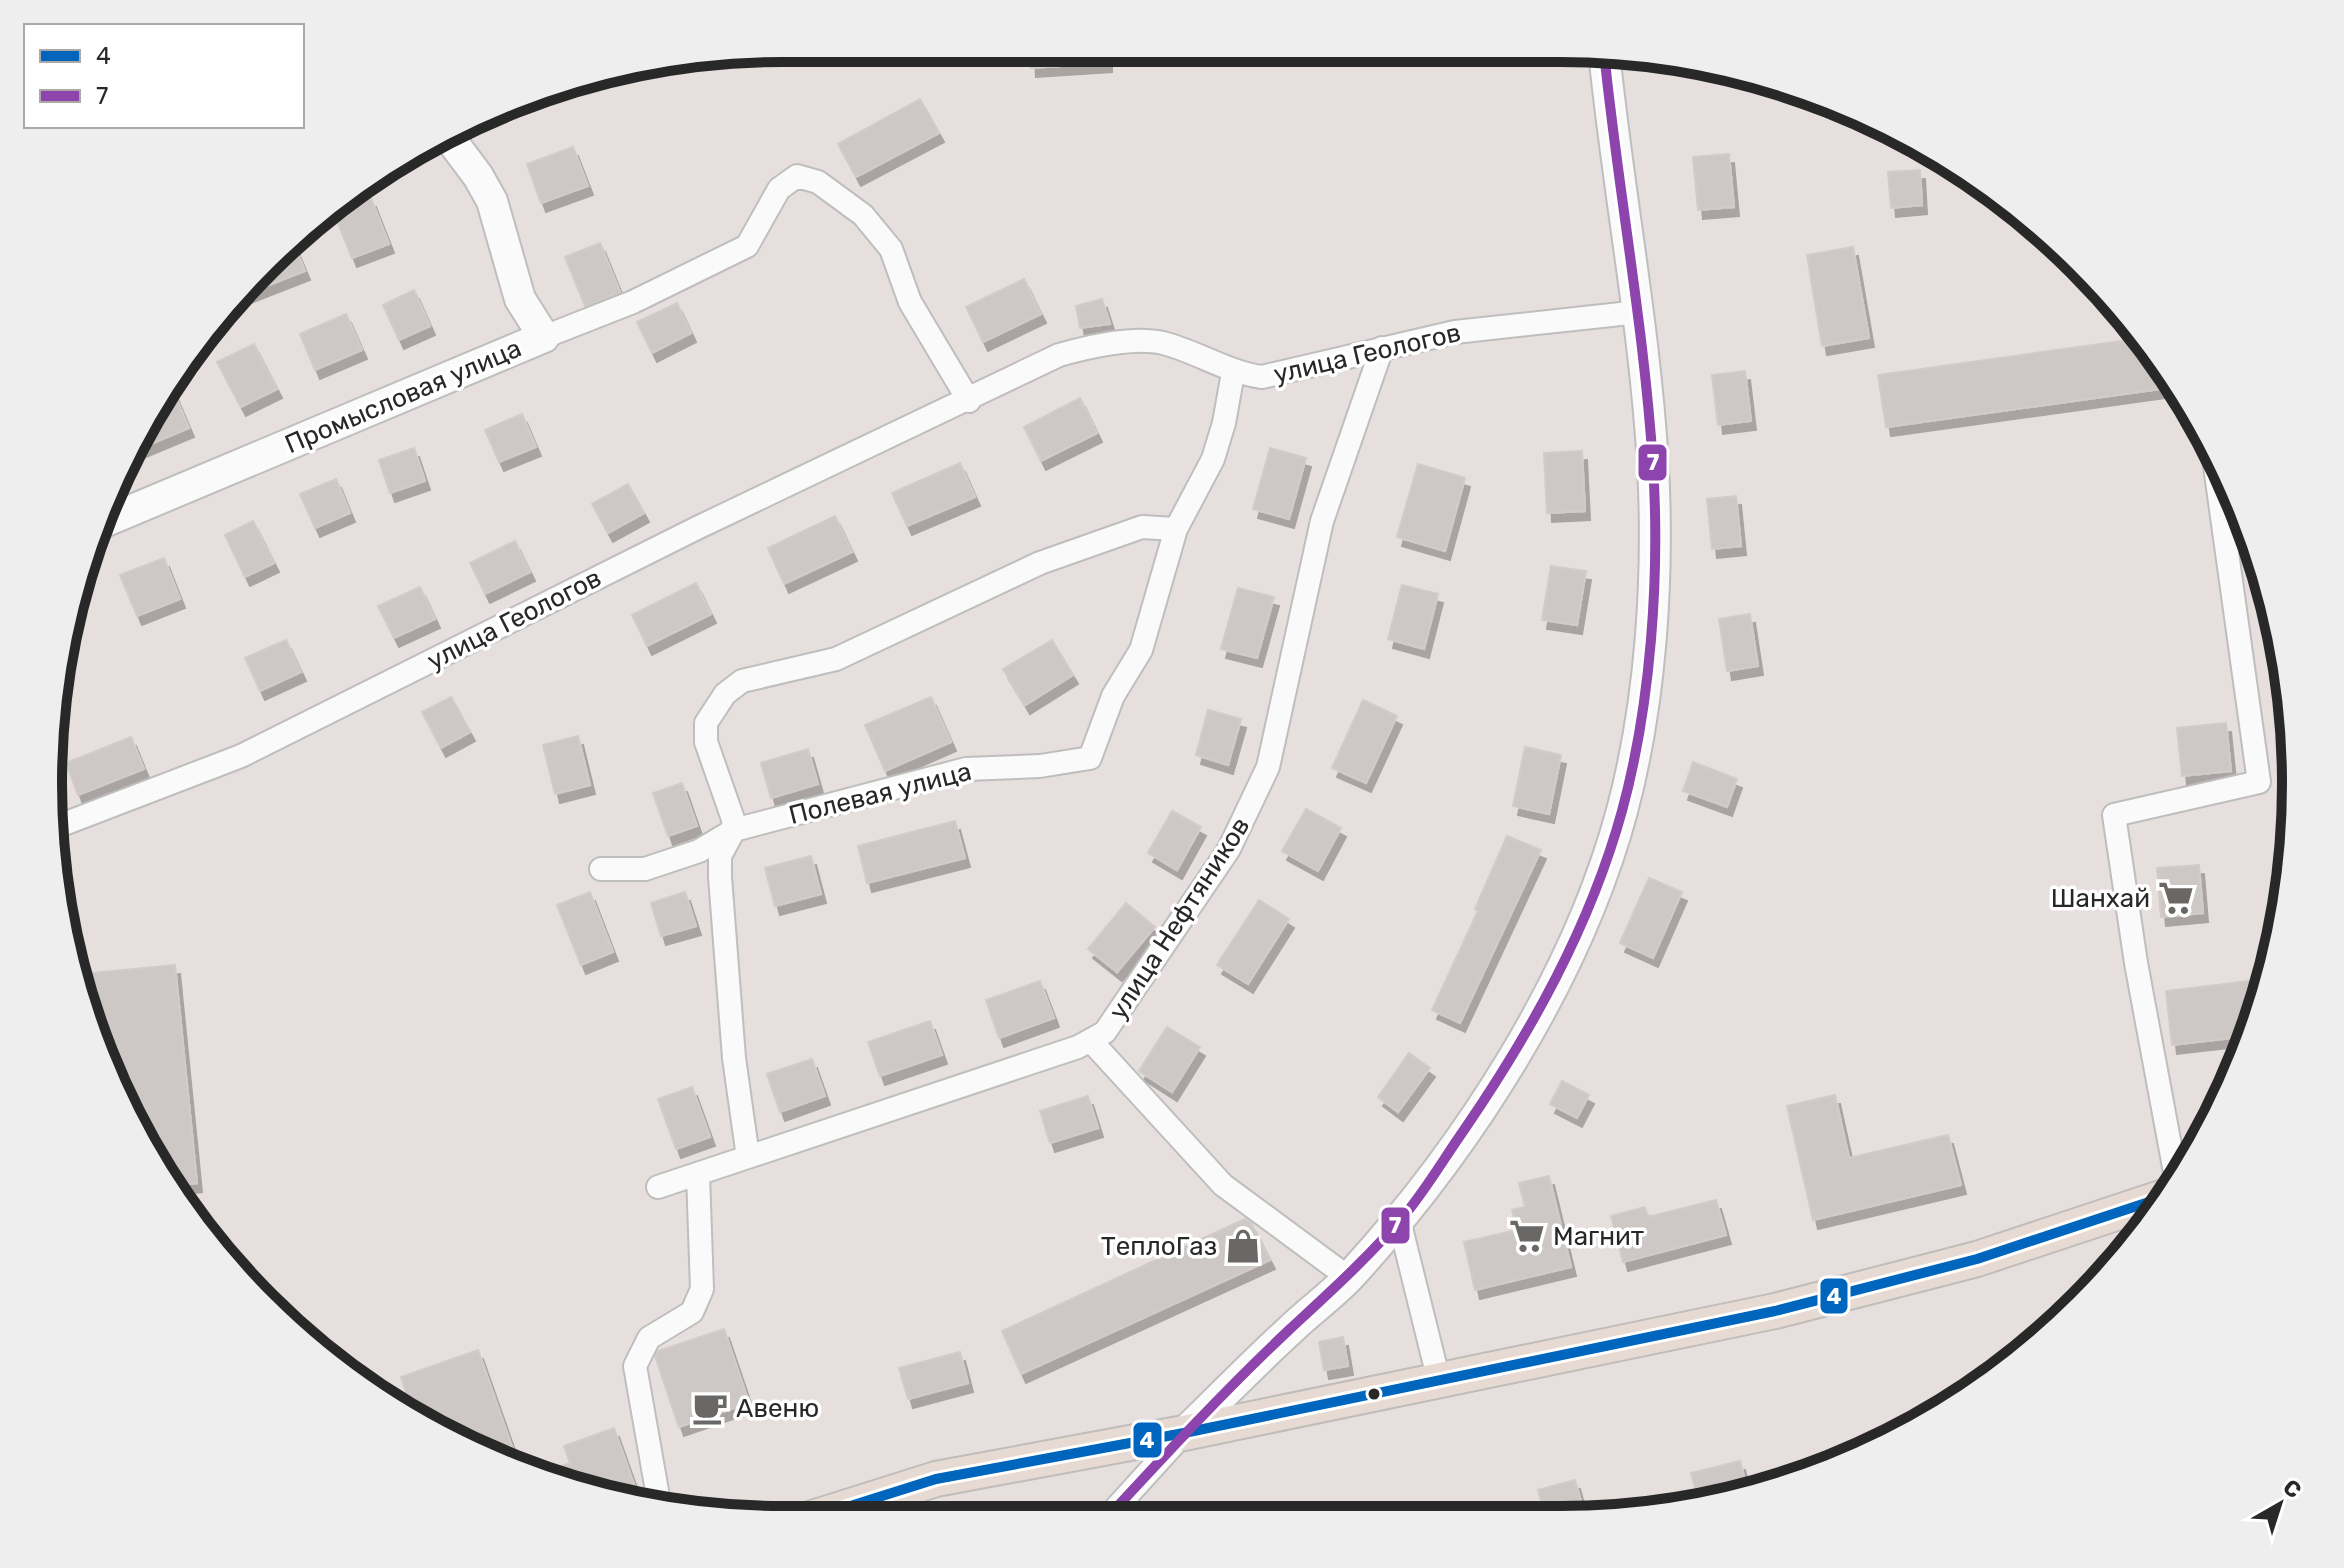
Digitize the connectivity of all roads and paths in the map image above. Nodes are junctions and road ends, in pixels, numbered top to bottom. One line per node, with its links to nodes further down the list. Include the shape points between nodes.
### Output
1 (1606, 64): 3 (street)
2 (453, 143): 4 (street, Промысловая улица, via 492,201 520,299)
3 (1639, 312): 5 (street, улица Геологов, via 1455,332); 20 (street, via 1653,468 1653,598 1640,724 1622,811 1590,903 1542,1007 1491,1091)
4 (544, 337): 7 (street, via 633,302 747,246 779,189 797,176 818,182 863,215 891,249 910,302); 9 (street, Промысловая улица)
5 (1382, 348): 6 (street, улица Геологов, via 1262,377); 14 (street, улица Нефтяников, via 1322,521 1268,767 1229,849 1120,1015)
6 (1233, 373): 7 (street, улица Геологов, via 1160,342 1094,345 1059,355); 10 (street, Полевая улица, via 1213,459)
7 (969, 401): 11 (street, улица Геологов, via 697,528 241,756)
8 (2218, 488): 16 (street, via 2259,782 2114,815)
9 (113, 518)
10 (1176, 529): 12 (street, Полевая улица, via 1141,650 1113,696 1090,758 966,769); 12 (street, via 1142,527 1040,563 836,659 742,681 725,694 706,723 706,742)
11 (64, 824)
12 (734, 830): 13 (street, Полевая улица, via 699,851 645,869); 15 (street, via 720,856 720,877 734,1058)
13 (601, 869)
14 (1092, 1042): 15 (street, улица Нефтяников); 21 (street, via 1223,1185)
15 (748, 1157): 17 (street, улица Нефтяников)
16 (2173, 1164)
17 (698, 1174): 18 (street, улица Нефтяников); 24 (street, via 702,1289 692,1312 649,1338 635,1366)
18 (658, 1187)
19 (2142, 1211): 22 (main road, via 1775,1311)
20 (1399, 1220): 21 (street); 22 (street)
21 (1349, 1278): 23 (street)
22 (1439, 1381): 23 (main road)
23 (1184, 1433): 25 (main road, via 936,1479); 26 (street)
24 (658, 1494)
25 (850, 1506)
26 (1118, 1506)

